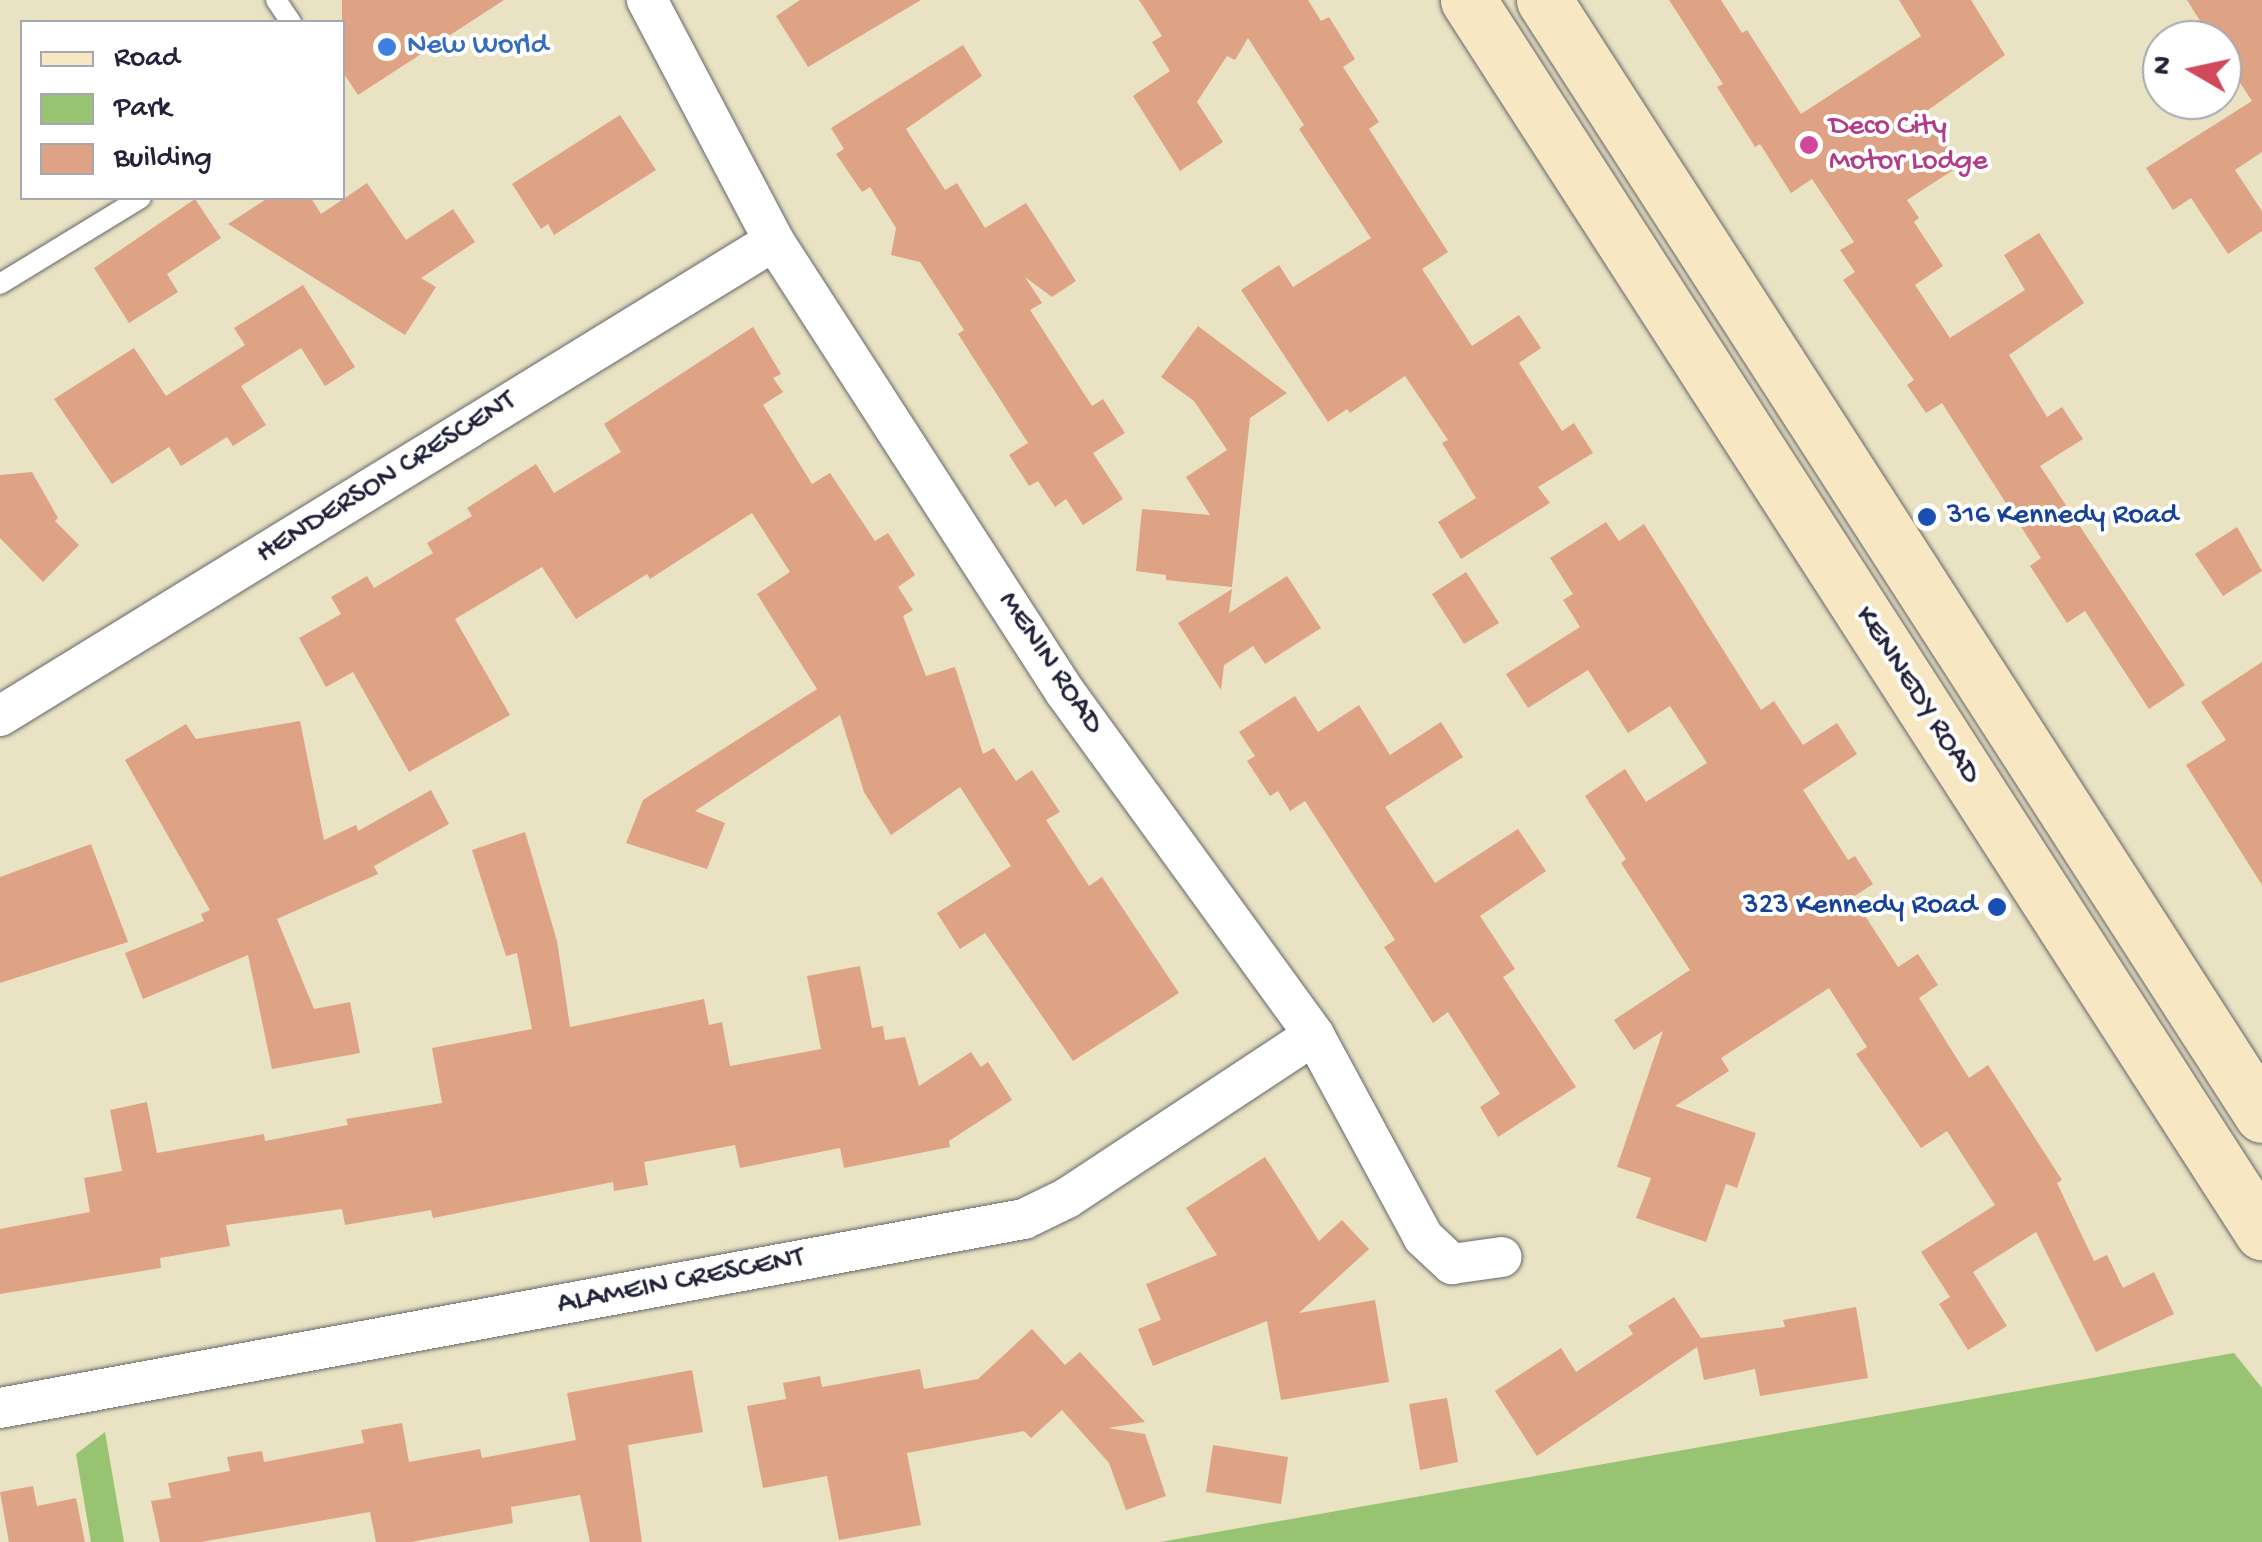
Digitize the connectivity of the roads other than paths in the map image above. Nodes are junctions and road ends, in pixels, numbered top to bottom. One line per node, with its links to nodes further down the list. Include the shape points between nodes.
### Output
1 (647, 0): 7 (street, MENIN ROAD)
2 (1468, 0): 5 (main road, KENNEDY ROAD)
3 (1544, 0): 4 (main road)
4 (1624, 123): 5 (main road); 11 (main road)
5 (1570, 160): 12 (main road, KENNEDY ROAD)
6 (138, 200): 8 (lane)
7 (774, 241): 9 (street, HENDERSON CRESCENT); 10 (street, MENIN ROAD, via 1065,692)
8 (0, 284)
9 (0, 716)
10 (1314, 1035): 13 (street, MENIN ROAD, via 1423,1238 1452,1264); 14 (street, ALAMEIN CRESCENT, via 1067,1198 1024,1219)
11 (2262, 1115)
12 (2262, 1232)
13 (1502, 1257)
14 (0, 1408)

